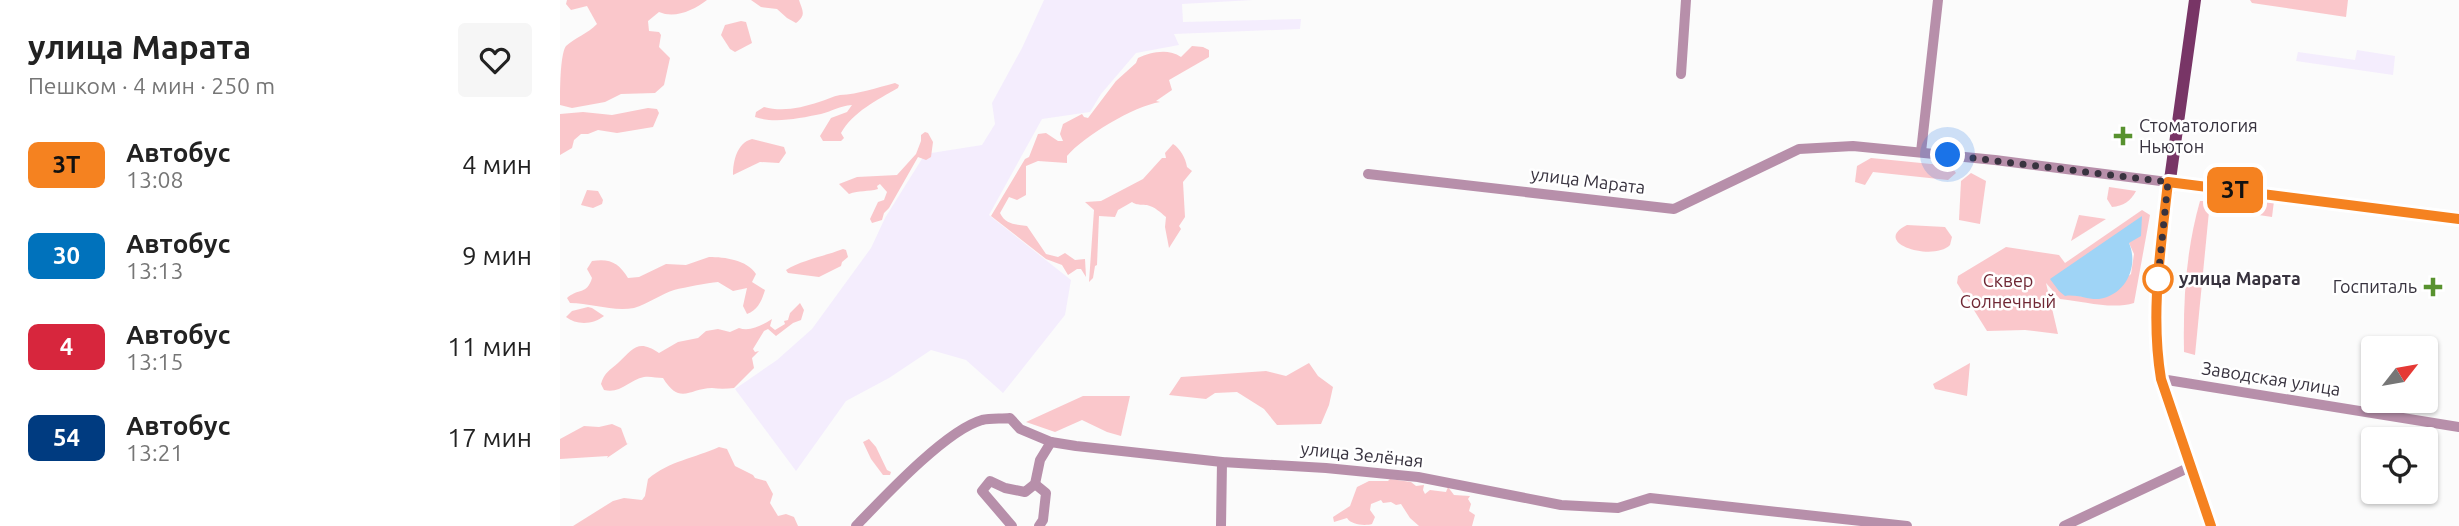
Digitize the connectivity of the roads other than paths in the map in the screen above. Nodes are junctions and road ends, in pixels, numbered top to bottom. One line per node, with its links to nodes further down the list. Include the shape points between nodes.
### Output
1 (1686, 0): 4 (street)
2 (1938, 0): 5 (street)
3 (2195, 0): 7 (main road)
4 (1681, 74)
5 (1921, 152): 6 (street, улица Марата, via 1838,145 1799,149 1674,209); 7 (street, улица Марата)
6 (1368, 174)
7 (2168, 182): 8 (street, улица Марата); 9 (main road, via 2155,320)
8 (2459, 219)
9 (2161, 379): 10 (street, Заводская улица); 13 (main road)
10 (2459, 427)
11 (1051, 442): 12 (street, улица Зелёная); 14 (street, via 1040,460); 15 (street, улица Зелёная, via 1020,429 1010,418 982,420 954,434)
12 (1222, 462): 18 (street); 19 (street, улица Зелёная, via 1418,477 1561,505 1618,508 1650,498)
13 (2190, 467): 20 (street); 21 (main road)
14 (1035, 484): 16 (street, via 1025,492 990,481 982,491); 17 (street, via 1046,493)
15 (856, 526)
16 (1012, 526)
17 (1039, 526)
18 (1221, 526)
19 (1907, 526)
20 (2064, 526)
21 (2211, 526)

